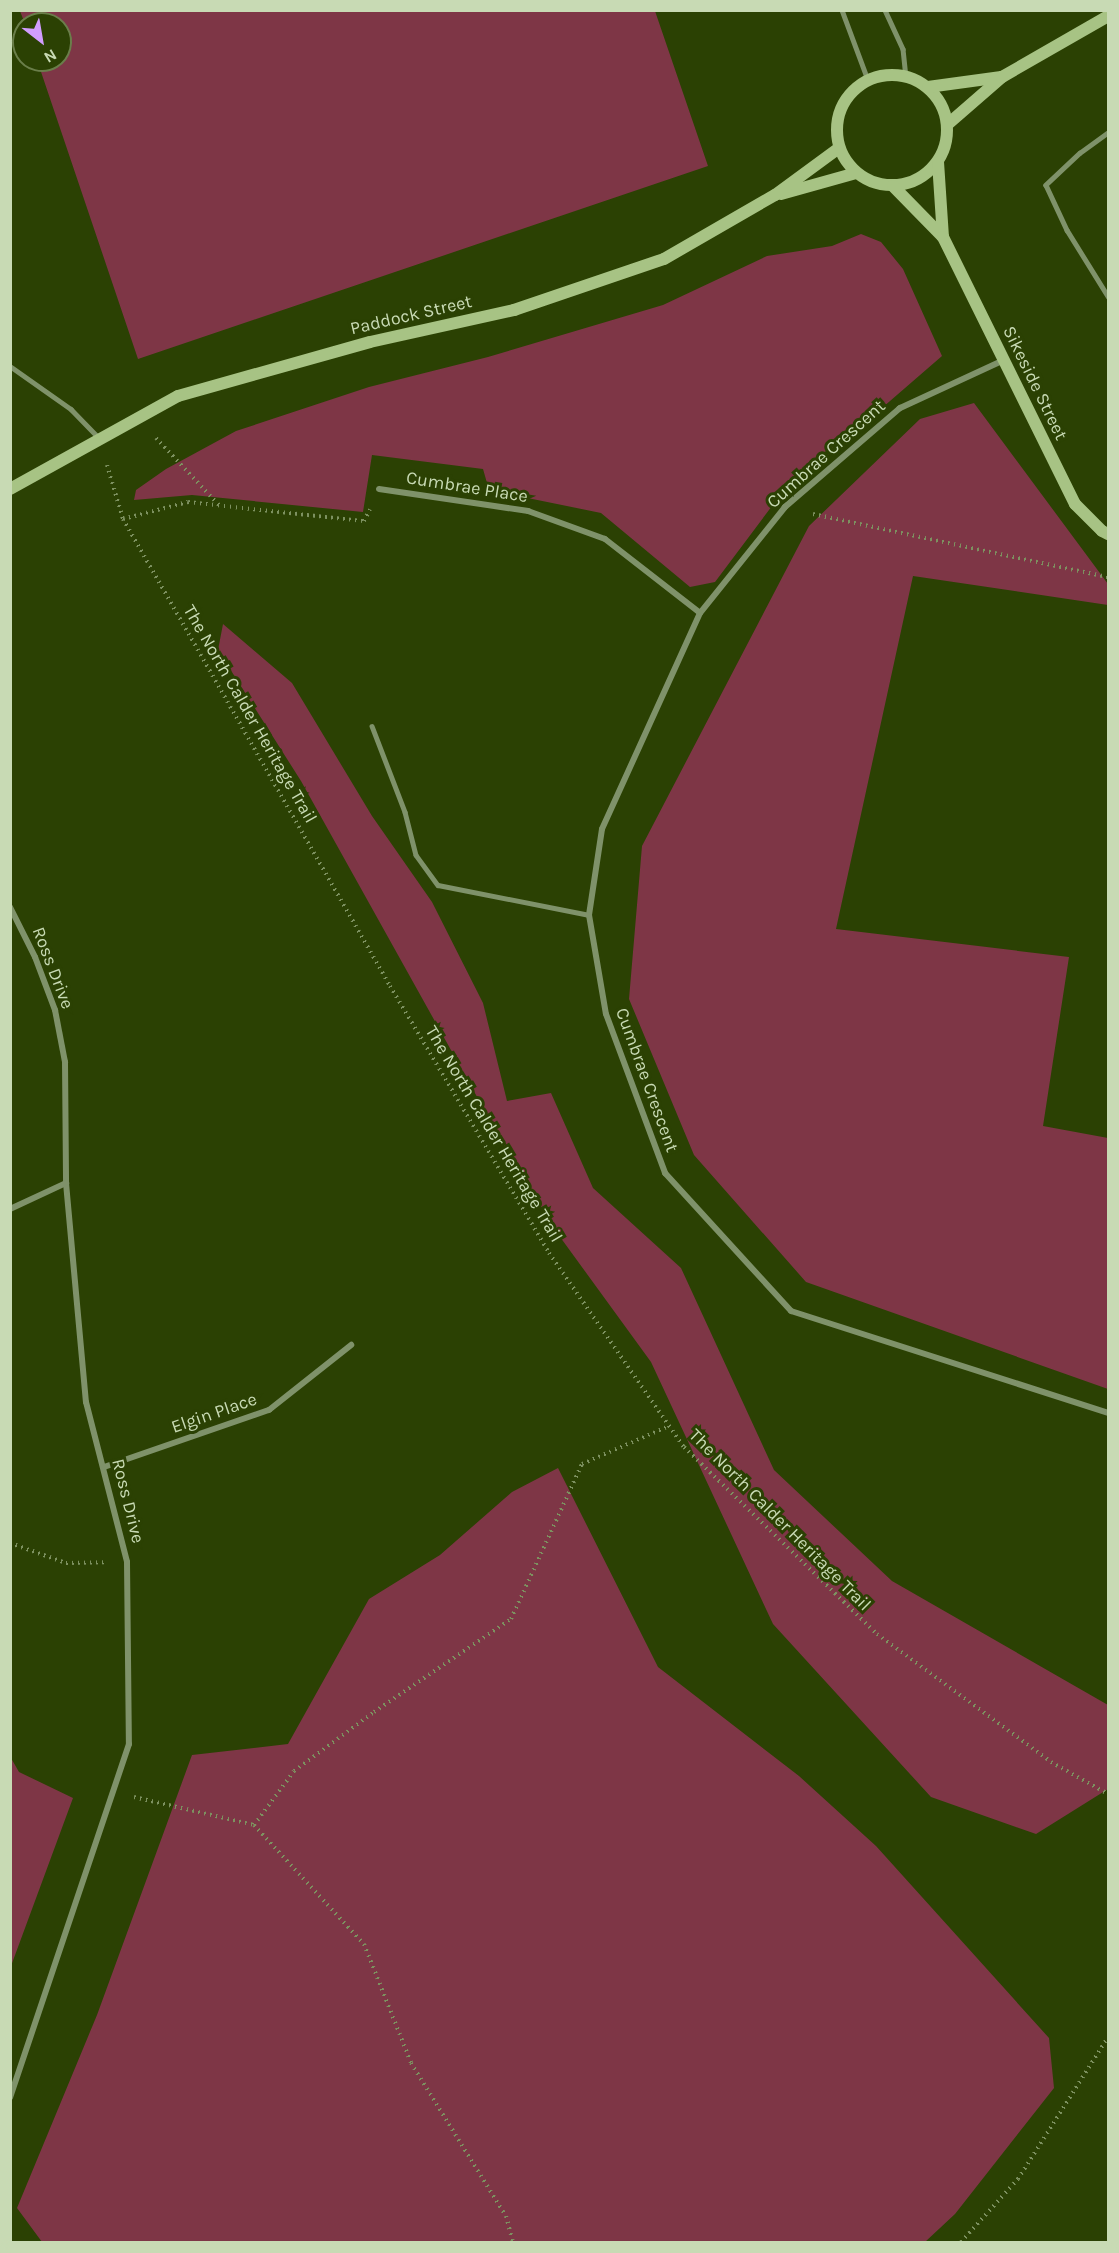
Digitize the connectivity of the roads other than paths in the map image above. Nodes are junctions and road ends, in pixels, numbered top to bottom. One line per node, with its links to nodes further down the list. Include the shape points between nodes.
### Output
1 (842, 10): 6 (lane)
2 (885, 10): 4 (lane, via 903,49)
3 (1108, 16): 5 (street)
4 (906, 75): 6 (street, via 886,74); 7 (street)
5 (1002, 76): 7 (street); 8 (street)
6 (868, 80): 10 (street, via 856,86 843,101 837,119)
7 (928, 87): 8 (street, via 942,106)
8 (948, 124): 11 (street, via 947,141)
9 (1108, 134): 16 (lane, via 1080,153 1046,185 1066,230)
10 (839, 148): 12 (street); 14 (street, Paddock Street)
11 (938, 162): 13 (street, via 924,175); 15 (street, Sikeside Street)
12 (856, 173): 13 (street, via 873,183); 14 (street, Paddock Street)
13 (893, 186): 15 (street, Sikeside Street)
14 (775, 195): 19 (street, Paddock Street, via 664,260 514,310 370,342 178,396)
15 (943, 237): 17 (street, Sikeside Street)
16 (1108, 296)
17 (1004, 360): 22 (street, Sikeside Street, via 1075,504); 23 (street, Cumbrae Crescent, via 900,408 785,507)
18 (10, 366): 19 (lane, via 70,410)
19 (99, 438): 20 (street, Paddock Street)
20 (10, 489)
21 (379, 489): 23 (street, Cumbrae Place, via 528,511 605,538)
22 (1108, 534)
23 (700, 613): 26 (street, Cumbrae Crescent, via 602,829)
24 (372, 726): 26 (lane, via 405,812 416,855 438,885)
25 (10, 907): 27 (street, Ross Drive, via 55,1010 65,1062)
26 (589, 915): 30 (street, Cumbrae Crescent, via 606,1014 665,1173 791,1311)
27 (66, 1183): 28 (street); 31 (street, Ross Drive, via 86,1402)
28 (10, 1209)
29 (351, 1345): 31 (street, Elgin Place, via 269,1410)
30 (1108, 1413)
31 (104, 1467): 32 (street, Ross Drive, via 127,1562 129,1744)
32 (10, 2097)

